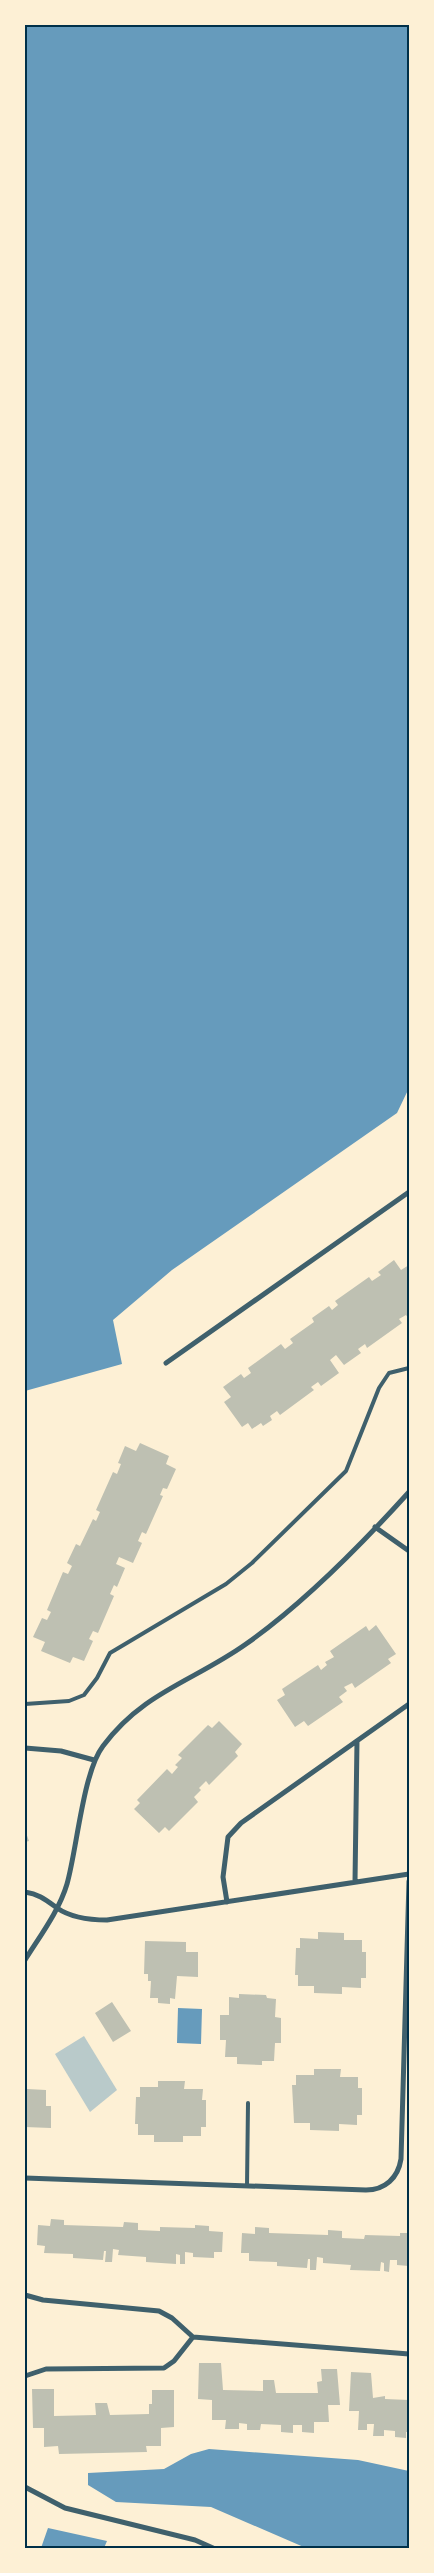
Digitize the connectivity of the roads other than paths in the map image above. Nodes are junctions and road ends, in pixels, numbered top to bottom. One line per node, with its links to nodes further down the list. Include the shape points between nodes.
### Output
1 (409, 1192): 2 (street)
2 (166, 1363)
3 (409, 1368): 7 (lane, via 389,1373 379,1388 346,1471 252,1564 226,1584 110,1653 84,1695 69,1701)
4 (409, 1492): 5 (street)
5 (375, 1527): 6 (street); 11 (street, via 305,1597 265,1630 222,1660 160,1692 139,1707 113,1732)
6 (409, 1551)
7 (25, 1704)
8 (409, 1704): 9 (street)
9 (357, 1741): 14 (street); 16 (street, via 241,1823 228,1837 223,1877)
10 (25, 1748): 11 (street, via 61,1751)
11 (94, 1760): 17 (street, via 67,1885)
12 (409, 1874): 14 (street)
13 (409, 1881): 21 (street, via 398,2171 391,2181 371,2190)
14 (355, 1882): 16 (street)
15 (25, 1892): 17 (street, via 44,1897)
16 (226, 1902): 17 (street, via 107,1920 84,1918)
17 (57, 1908): 18 (street)
18 (25, 1960)
19 (248, 2103): 21 (lane)
20 (25, 2178): 21 (street)
21 (247, 2186)
22 (25, 2294): 23 (street, via 43,2300 159,2311 170,2316)
23 (193, 2337): 24 (street); 25 (street, via 174,2361 164,2368 46,2370)
24 (409, 2354)
25 (25, 2376)
26 (25, 2487): 27 (street, via 64,2508 200,2541)
27 (213, 2548)

